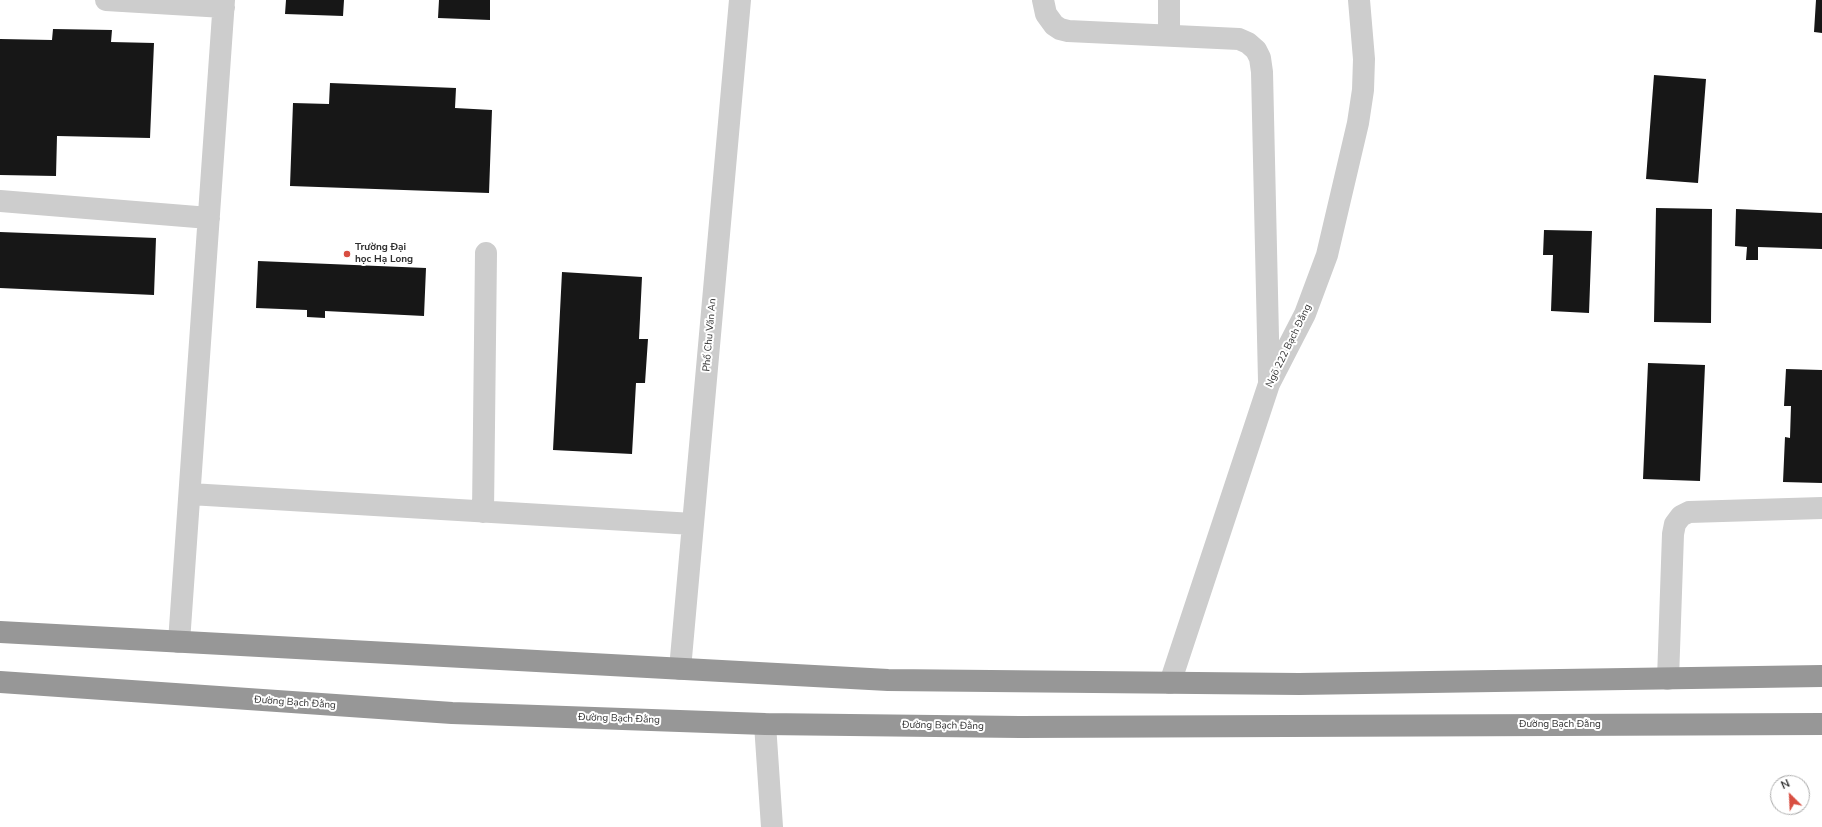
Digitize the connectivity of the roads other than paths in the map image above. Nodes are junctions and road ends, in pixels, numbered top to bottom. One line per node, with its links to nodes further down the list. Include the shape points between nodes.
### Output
1 (106, 0): 6 (street)
2 (740, 0): 15 (street, Phố Chu Văn An)
3 (1043, 0): 7 (street, via 1046,14 1060,29)
4 (1169, 0): 7 (street)
5 (1359, 0): 11 (street, Ngõ 222 Bạch Đằng, via 1364,59 1363,90 1344,185 1318,283)
6 (224, 4): 9 (street)
7 (1169, 35): 11 (street, via 1239,38 1248,43 1260,58)
8 (0, 201): 9 (street)
9 (209, 218): 12 (street)
10 (486, 252): 14 (street)
11 (1269, 384): 22 (street, Ngõ 222 Bạch Đằng)
12 (190, 494): 14 (street); 17 (street)
13 (1822, 508): 20 (street, via 1689,512 1681,516 1675,524 1673,534)
14 (483, 512): 15 (street)
15 (693, 524): 18 (street, Phố Chu Văn An)
16 (0, 632): 17 (highway)
17 (179, 642): 18 (highway)
18 (680, 669): 22 (highway, via 888,680)
19 (1822, 676): 20 (highway)
20 (1668, 679): 22 (highway, via 1299,684)
21 (0, 682): 23 (highway, Đường Bạch Đằng, via 452,713)
22 (1170, 683)
23 (765, 724): 24 (highway, Đường Bạch Đằng, via 1020,727); 25 (street)
24 (1822, 724)
25 (772, 827)

